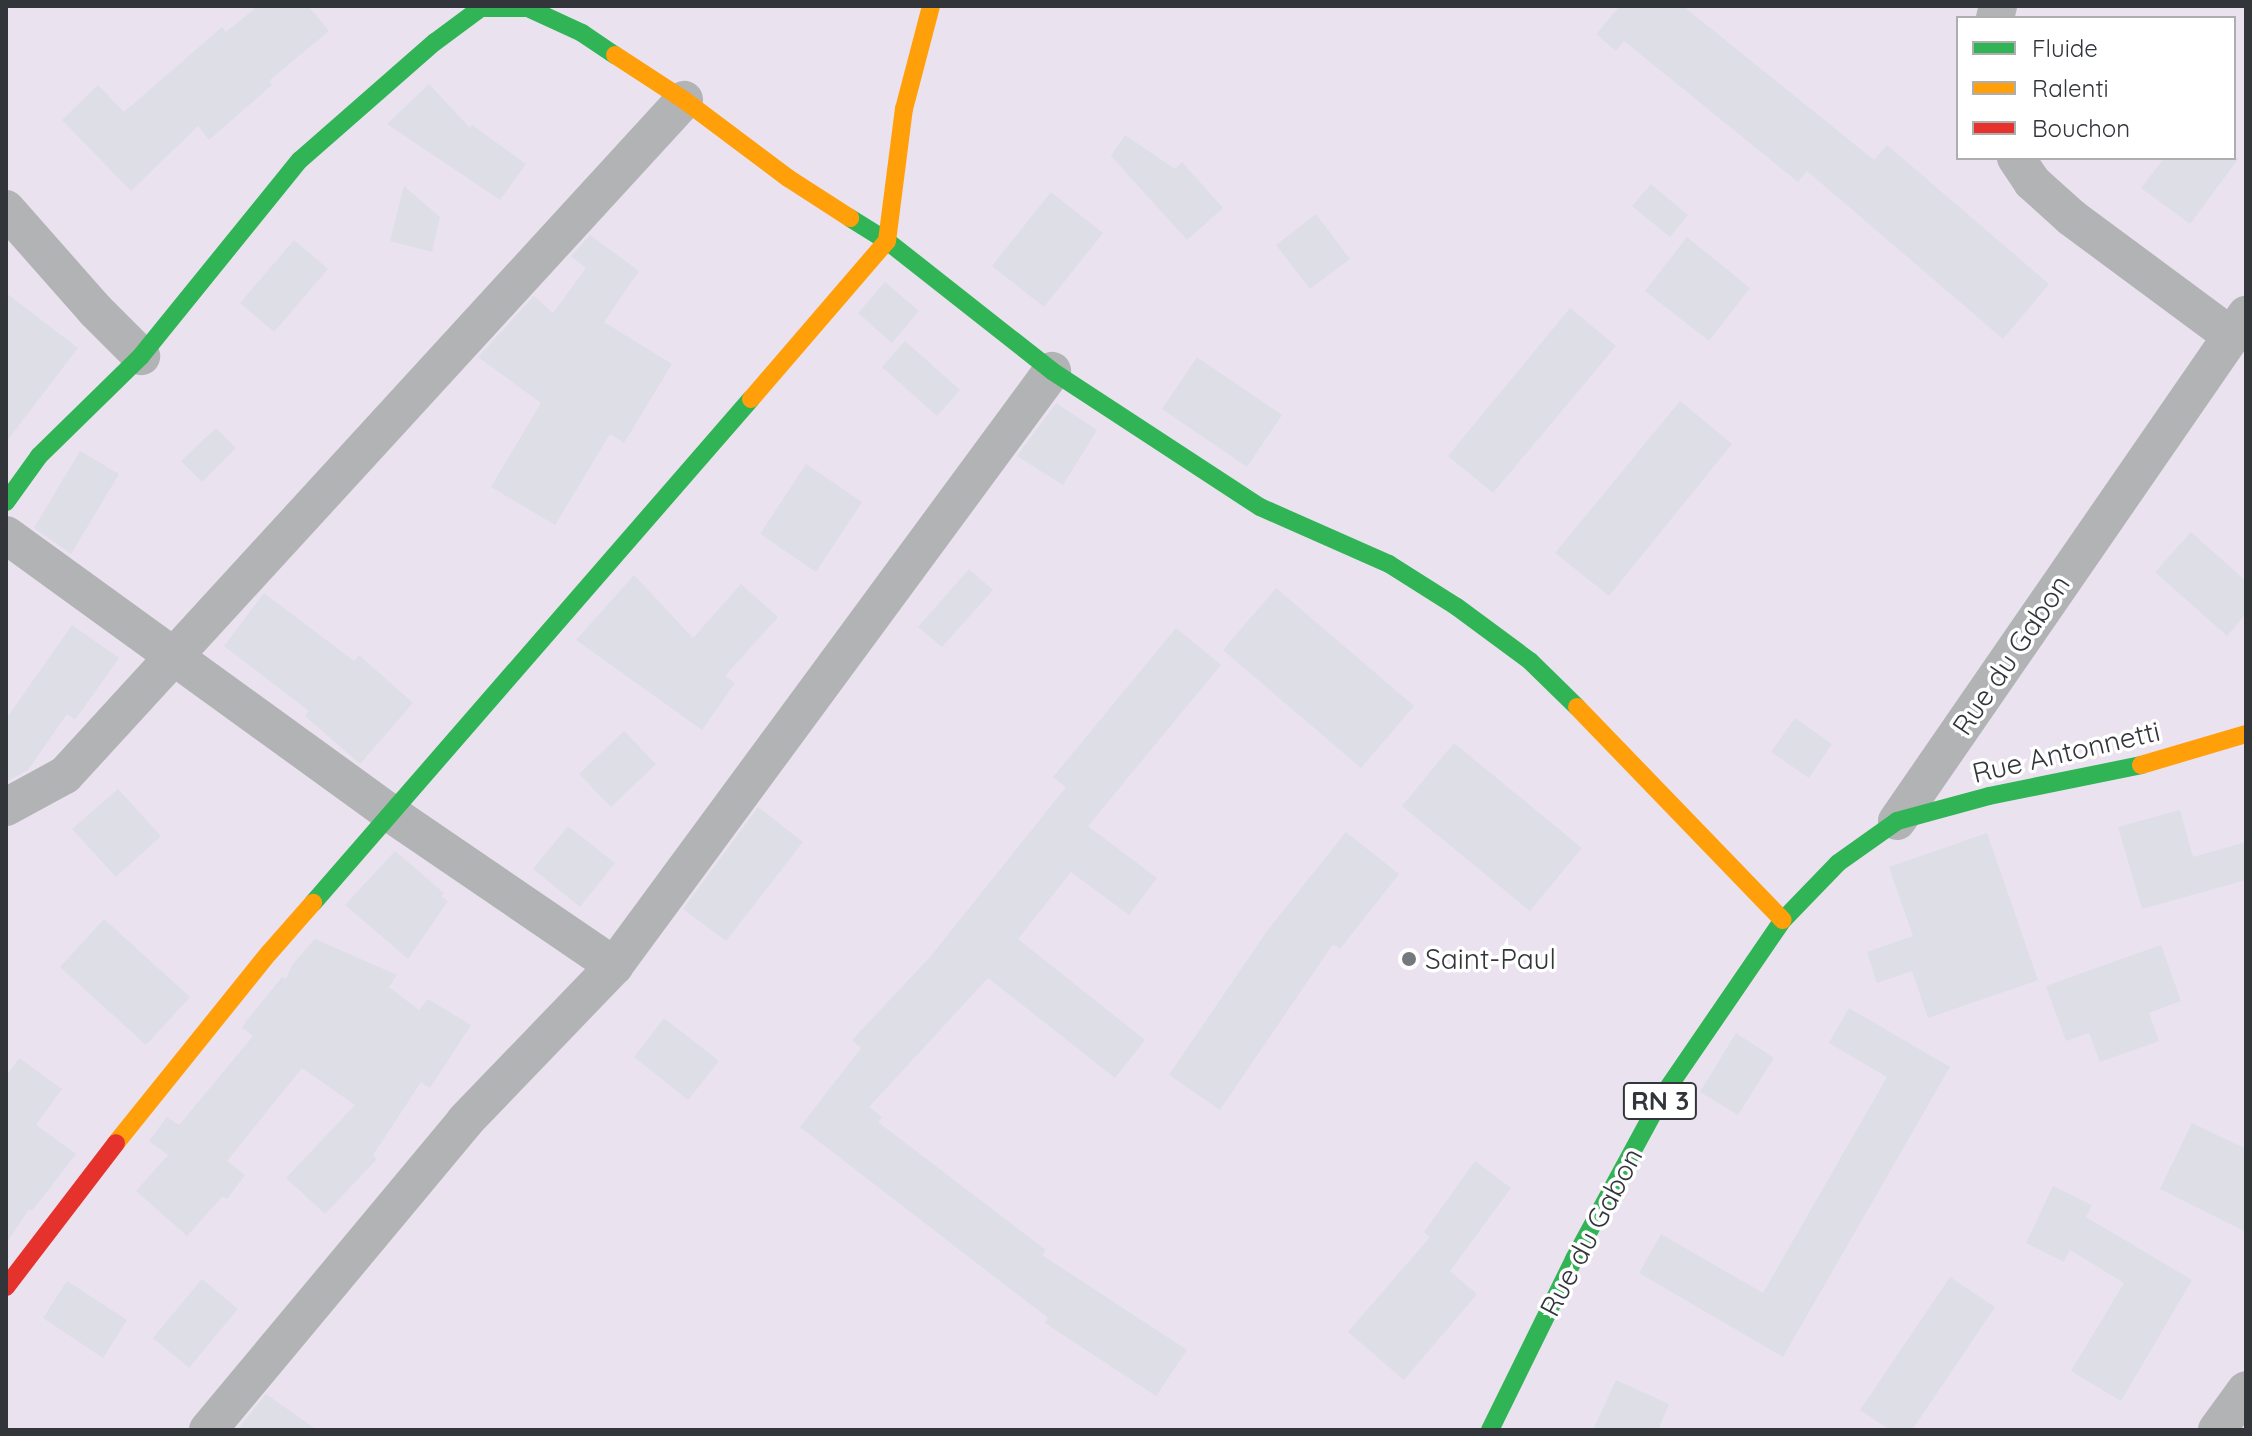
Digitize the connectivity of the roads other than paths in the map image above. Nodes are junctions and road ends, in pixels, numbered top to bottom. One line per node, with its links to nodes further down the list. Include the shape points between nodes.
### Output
1 (931, 6): 5 (main road, via 904,109)
2 (684, 100): 5 (main road, via 788,178); 7 (main road, via 582,33 528,8 481,8 300,160); 11 (street)
3 (2017, 160): 6 (street, via 2032,182 2072,218)
4 (6, 209): 7 (street)
5 (887, 241): 8 (main road); 14 (main road)
6 (2238, 325): 15 (street, Rue du Gabon)
7 (141, 356): 9 (main road, via 39,456)
8 (1052, 371): 16 (main road, via 1260,507 1389,564 1530,661); 17 (street)
9 (6, 502)
10 (6, 535): 11 (street)
11 (176, 657): 13 (street, via 65,775); 14 (street)
12 (2246, 734): 15 (main road, Rue Antonnetti / RN 3, via 2158,762 1989,796)
13 (6, 807)
14 (393, 815): 17 (street); 18 (main road, via 171,1072)
15 (1897, 821): 16 (main road, Rue du Gabon / RN 3, via 1838,863)
16 (1783, 920): 21 (main road, Rue du Gabon / RN 3, via 1663,1095)
17 (614, 966): 20 (street, via 465,1121)
18 (6, 1287)
19 (2246, 1390): 22 (street)
20 (208, 1430)
21 (1490, 1430)
22 (2217, 1430)

